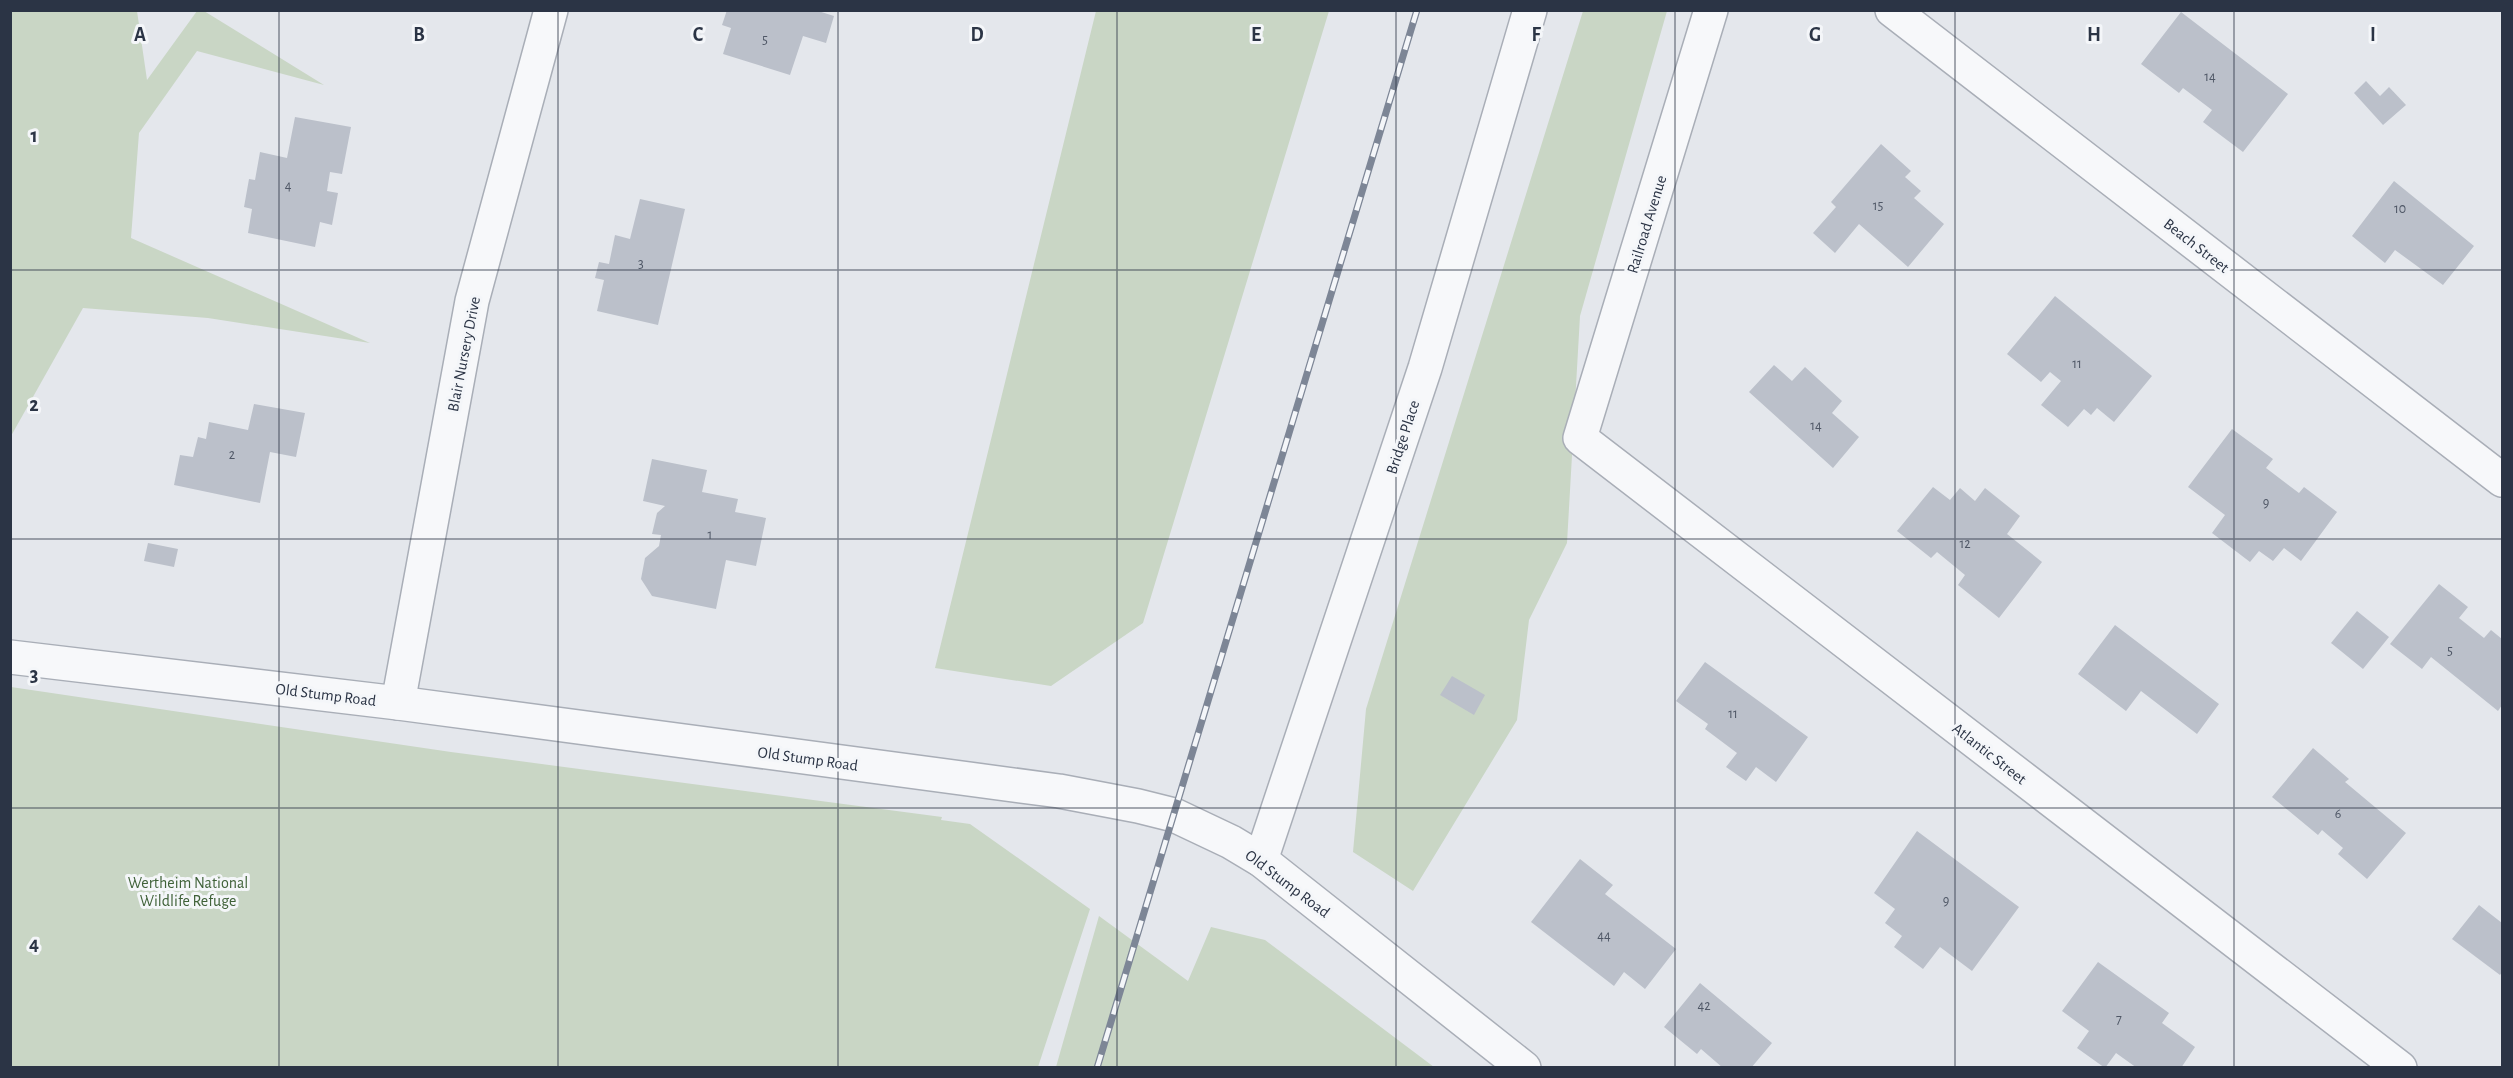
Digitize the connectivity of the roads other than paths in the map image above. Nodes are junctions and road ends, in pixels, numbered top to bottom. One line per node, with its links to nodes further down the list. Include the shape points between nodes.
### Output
1 (551, 10): 8 (street, Blair Nursery Drive, via 472,301)
2 (1530, 10): 9 (street, Bridge Place, via 1425,368)
3 (1711, 10): 5 (street, Railroad Avenue)
4 (1892, 10): 6 (street, Beach Street)
5 (1580, 438): 11 (street, Atlantic Street)
6 (2502, 480)
7 (10, 657): 8 (street, Old Stump Road)
8 (398, 703): 9 (street, Old Stump Road, via 1103,798 1174,815)
9 (1261, 860): 10 (street, Old Stump Road)
10 (1524, 1068)
11 (2400, 1068)

